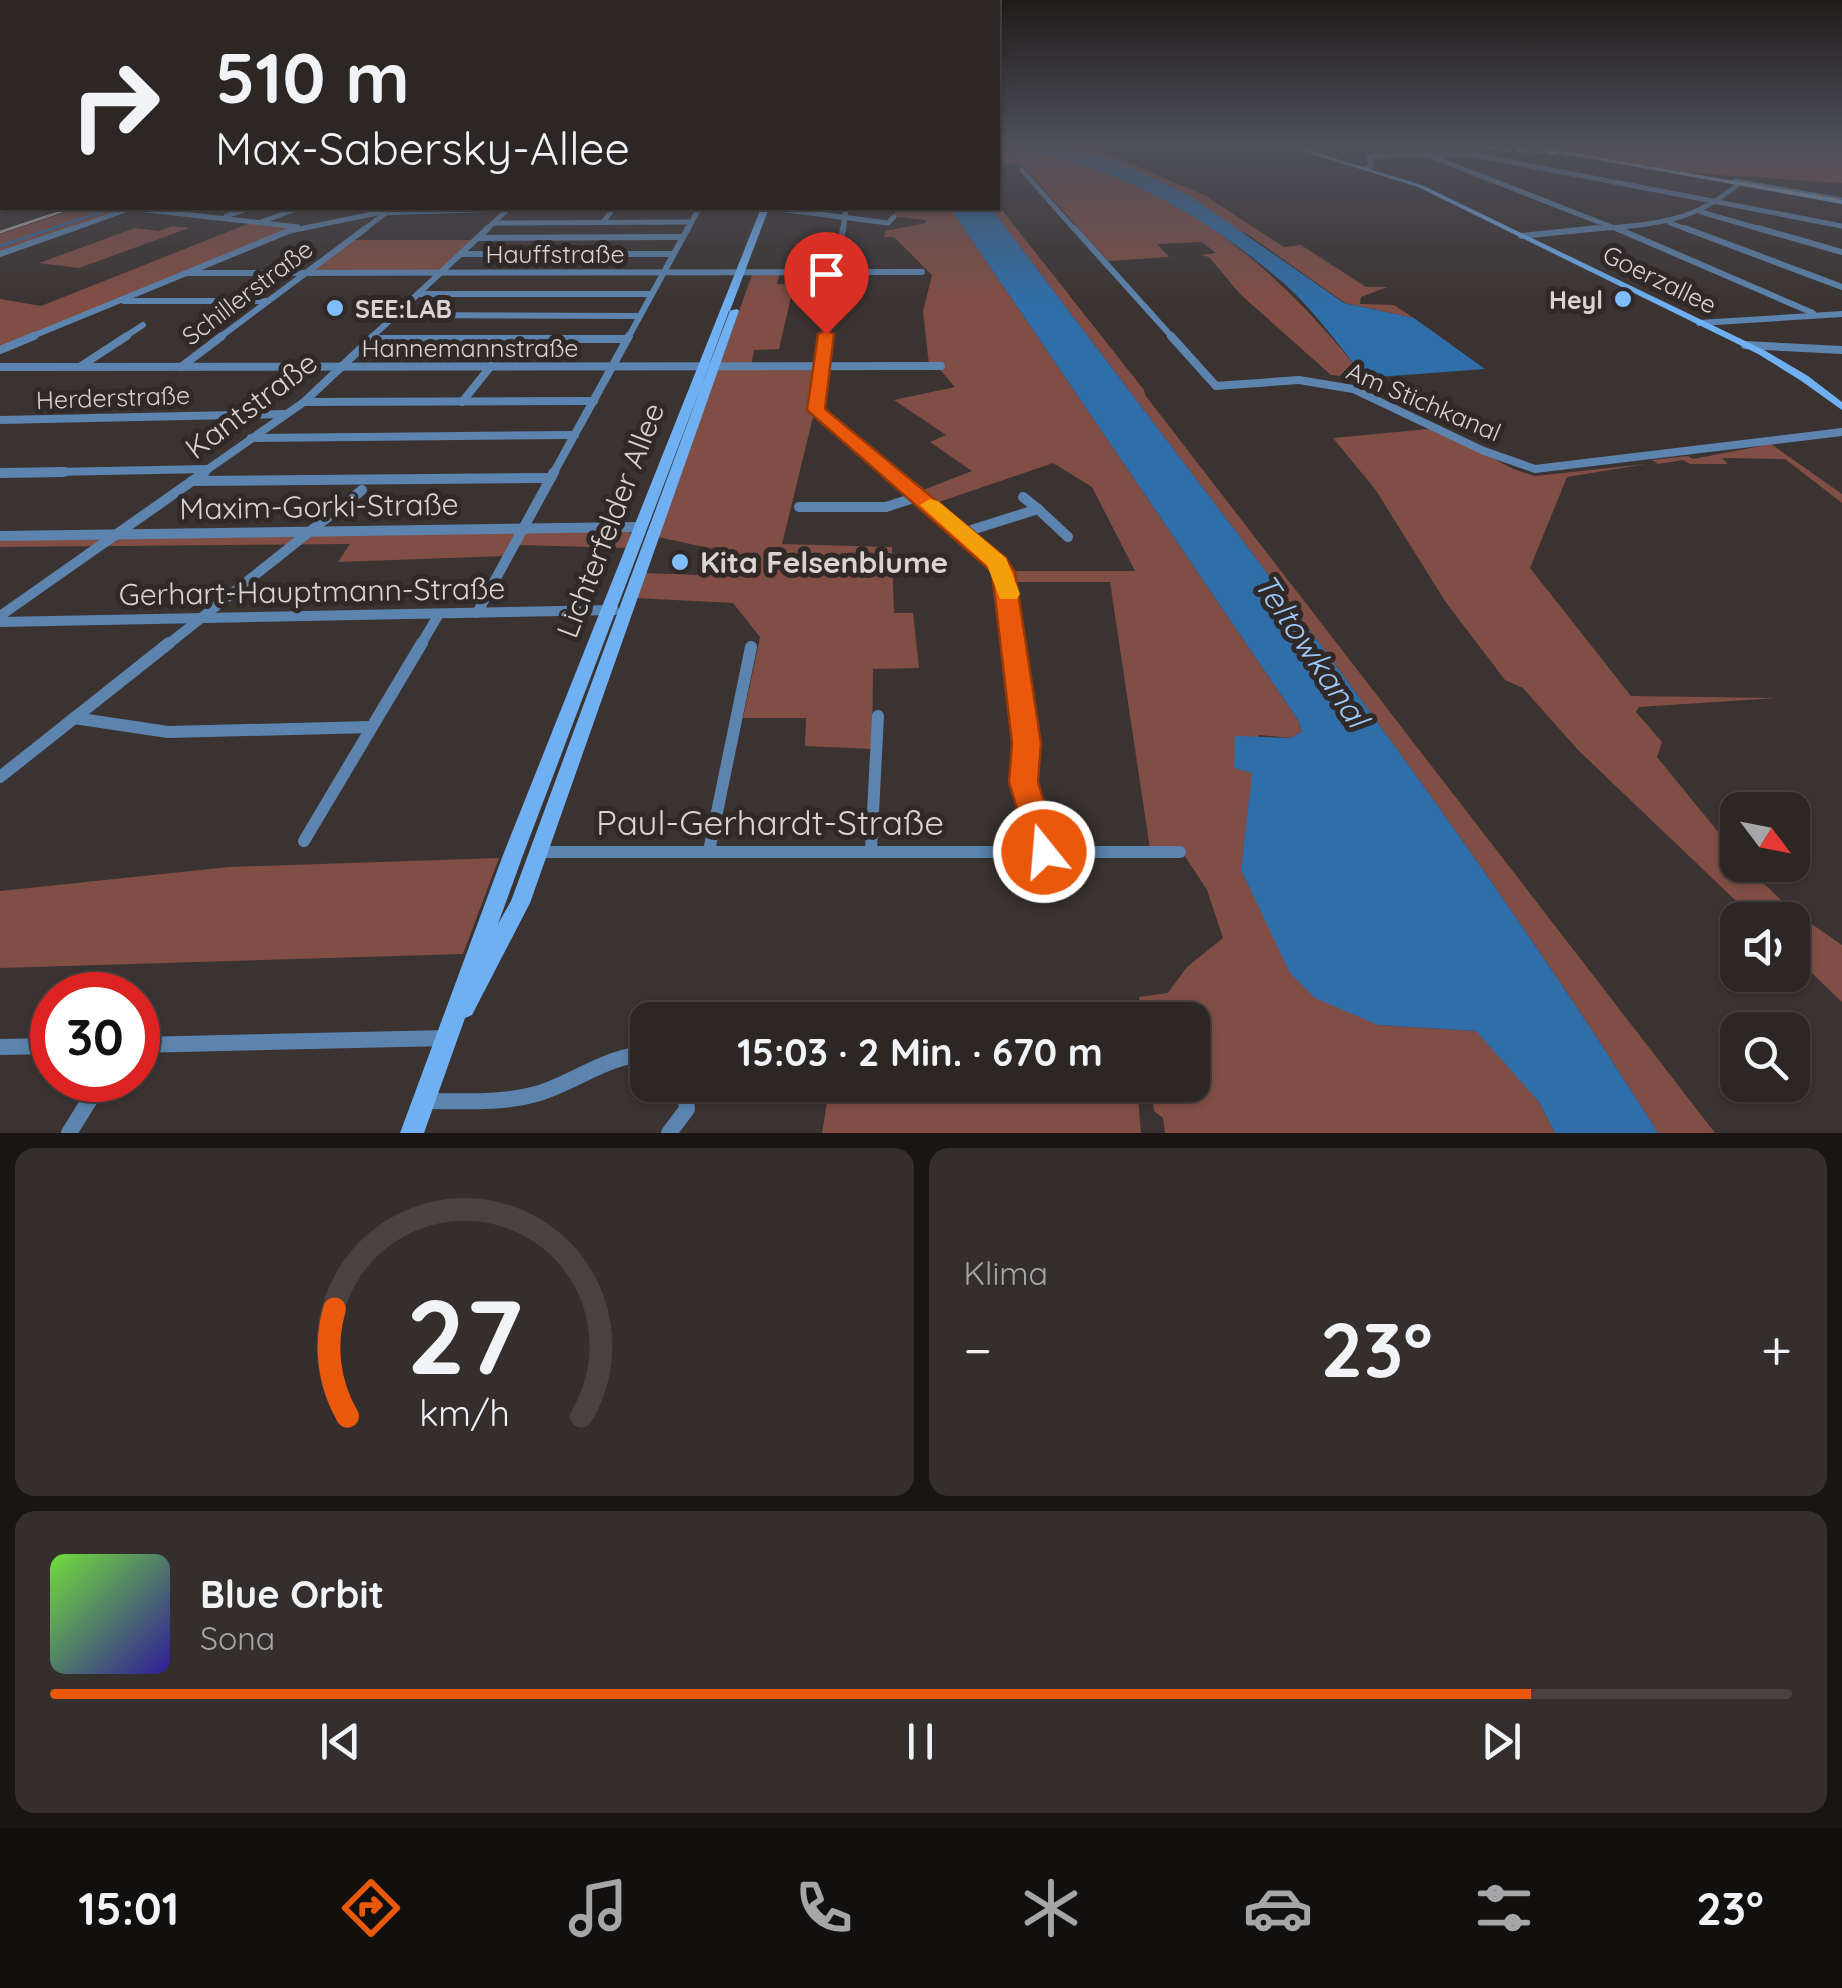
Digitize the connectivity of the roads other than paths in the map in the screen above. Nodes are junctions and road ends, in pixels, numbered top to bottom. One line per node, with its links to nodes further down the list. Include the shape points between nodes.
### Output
1 (1046, 197): 87 (street, Am Stichkanal, via 1216,386 1331,382 1426,418 1515,464 1548,470)
2 (1442, 197): 31 (main road, Goerzallee)
3 (1536, 197): 29 (street)
4 (1704, 197): 6 (street)
5 (1724, 197): 6 (street)
6 (1721, 200): 18 (street); 27 (street)
7 (124, 210): 35 (street)
8 (148, 210): 20 (street)
9 (244, 210): 20 (street)
10 (293, 210): 22 (street)
11 (390, 210): 28 (street); 46 (street, Schillerstraße)
12 (506, 210): 26 (street, Kantstraße)
13 (612, 210): 23 (street)
14 (698, 210): 24 (street)
15 (769, 210): 44 (main road, Lichterfelder Allee)
16 (785, 210): 21 (street)
17 (846, 210): 21 (street)
18 (1701, 212): 25 (street); 34 (street)
19 (894, 217): 21 (street, via 888,223)
20 (221, 218): 22 (street)
21 (845, 218): 45 (street)
22 (260, 222): 28 (street)
23 (603, 222): 24 (street); 26 (street)
24 (690, 222): 32 (street)
25 (1666, 222): 29 (street); 48 (street)
26 (493, 223): 33 (street, Kantstraße)
27 (1842, 226)
28 (299, 227): 39 (street)
29 (1618, 229): 31 (street); 55 (street)
30 (593, 235): 32 (street); 33 (street); 37 (street)
31 (1521, 236): 60 (main road, Goerzallee)
32 (682, 237): 38 (street)
33 (477, 238): 36 (street, Kantstraße)
34 (1842, 252)
35 (0, 254)
36 (461, 254): 37 (street); 41 (street, Kantstraße)
37 (578, 254): 38 (street); 42 (street)
38 (672, 254): 43 (street)
39 (187, 272): 46 (street, Hauffstraße); 52 (street)
40 (922, 272): 45 (street, Hauffstraße)
41 (441, 273): 42 (street, Hauffstraße); 46 (street, Hauffstraße); 50 (street, Kantstraße)
42 (563, 273): 43 (street, Hauffstraße); 47 (street)
43 (662, 273): 44 (street, Hauffstraße); 51 (street)
44 (744, 273): 45 (street, Hauffstraße); 72 (main road, Lichterfelder Allee)
45 (837, 273): 79 (street)
46 (305, 274): 53 (street, Schillerstraße)
47 (556, 282)
48 (1842, 288)
49 (548, 293): 50 (street); 51 (street); 54 (street)
50 (420, 294): 57 (street, Kantstraße)
51 (650, 294): 59 (street)
52 (118, 301): 53 (street); 67 (street)
53 (268, 301): 77 (street, Schillerstraße)
54 (539, 304)
55 (1813, 313): 56 (street); 60 (street)
56 (1842, 314)
57 (396, 316): 58 (street); 63 (street, Kantstraße)
58 (530, 316): 59 (street); 62 (street)
59 (638, 316): 64 (street)
60 (1699, 323): 65 (main road, Goerzallee)
61 (143, 325): 76 (street)
62 (522, 326)
63 (371, 339): 64 (street); 78 (street, Kantstraße)
64 (624, 340): 71 (street)
65 (1746, 345): 66 (street); 84 (main road, Goerzallee)
66 (1826, 349): 68 (street); 69 (street)
67 (0, 350)
68 (1842, 350)
69 (1842, 361)
70 (490, 366): 71 (street, Hannemannstraße); 78 (street, Hannemannstraße); 83 (street)
71 (613, 366): 72 (street, Hannemannstraße); 81 (street)
72 (707, 366): 79 (street, Hannemannstraße); 100 (main road, Lichterfelder Allee); 106 (main road, Lichterfelder Allee)
73 (941, 366): 79 (street, Hannemannstraße)
74 (0, 367): 75 (street, Hannemannstraße)
75 (14, 367): 76 (street, Hannemannstraße); 80 (street)
76 (80, 367): 77 (street, Hannemannstraße)
77 (180, 367): 78 (street, Hannemannstraße)
78 (343, 367): 82 (street, Kantstraße)
79 (820, 367): 95 (street, via 816,410)
80 (0, 375)
81 (594, 401): 83 (street); 88 (street)
82 (304, 402): 83 (street); 85 (street, Kantstraße)
83 (462, 402)
84 (1842, 407)
85 (286, 414): 86 (street, Herderstraße); 89 (street, Kantstraße)
86 (0, 420)
87 (1842, 432)
88 (575, 435): 89 (street); 92 (street)
89 (252, 438): 90 (street, Kantstraße)
90 (209, 468): 91 (street); 93 (street, Kantstraße)
91 (0, 474)
92 (551, 478): 93 (street); 99 (street)
93 (192, 481): 103 (street, Kantstraße)
94 (362, 490): 101 (street)
95 (920, 496): 97 (street, via 886,507); 102 (street)
96 (1023, 497): 98 (street)
97 (799, 507)
98 (1038, 509): 102 (street); 105 (street)
99 (524, 527): 100 (street, Maxim-Gorki-Straße); 101 (street, Maxim-Gorki-Straße); 107 (street)
100 (639, 527): 106 (main road, Lichterfelder Allee)
101 (306, 533): 103 (street, Maxim-Gorki-Straße); 109 (street)
102 (962, 533): 120 (street, via 998,563 1007,583 1026,743 1024,782)
103 (116, 534): 104 (street, Maxim-Gorki-Straße); 110 (street, Kantstraße)
104 (0, 536)
105 (1068, 537)
106 (616, 610): 107 (street, Gerhart-Hauptmann-Straße); 118 (main road, Lichterfelder Allee); 122 (main road, Lichterfelder Allee)
107 (477, 613): 108 (street, Gerhart-Hauptmann-Straße)
108 (439, 614): 109 (street, Gerhart-Hauptmann-Straße); 114 (street)
109 (202, 617): 110 (street, Gerhart-Hauptmann-Straße); 113 (street)
110 (0, 619)
111 (752, 647): 119 (street)
112 (878, 716): 117 (street)
113 (74, 718): 114 (street, via 168,732); 115 (street)
114 (372, 728): 116 (street)
115 (0, 777)
116 (304, 842)
117 (870, 851): 119 (street, Paul-Gerhardt-Straße); 120 (street, Paul-Gerhardt-Straße)
118 (539, 852): 119 (street, Paul-Gerhardt-Straße); 122 (main road); 123 (main road, Lichterfelder Allee, via 520,903)
119 (709, 852)
120 (1044, 852): 121 (street, Paul-Gerhardt-Straße)
121 (1180, 852)
122 (514, 854): 123 (main road, Lichterfelder Allee)
123 (484, 955): 124 (main road)
124 (448, 1038): 125 (street); 129 (main road)
125 (160, 1044)
126 (30, 1047): 127 (street)
127 (0, 1048)
128 (630, 1055): 129 (street, via 514,1099)
129 (424, 1100): 133 (main road)
130 (88, 1102): 132 (street)
131 (686, 1102): 134 (street)
132 (69, 1133)
133 (412, 1133)
134 (669, 1133)

